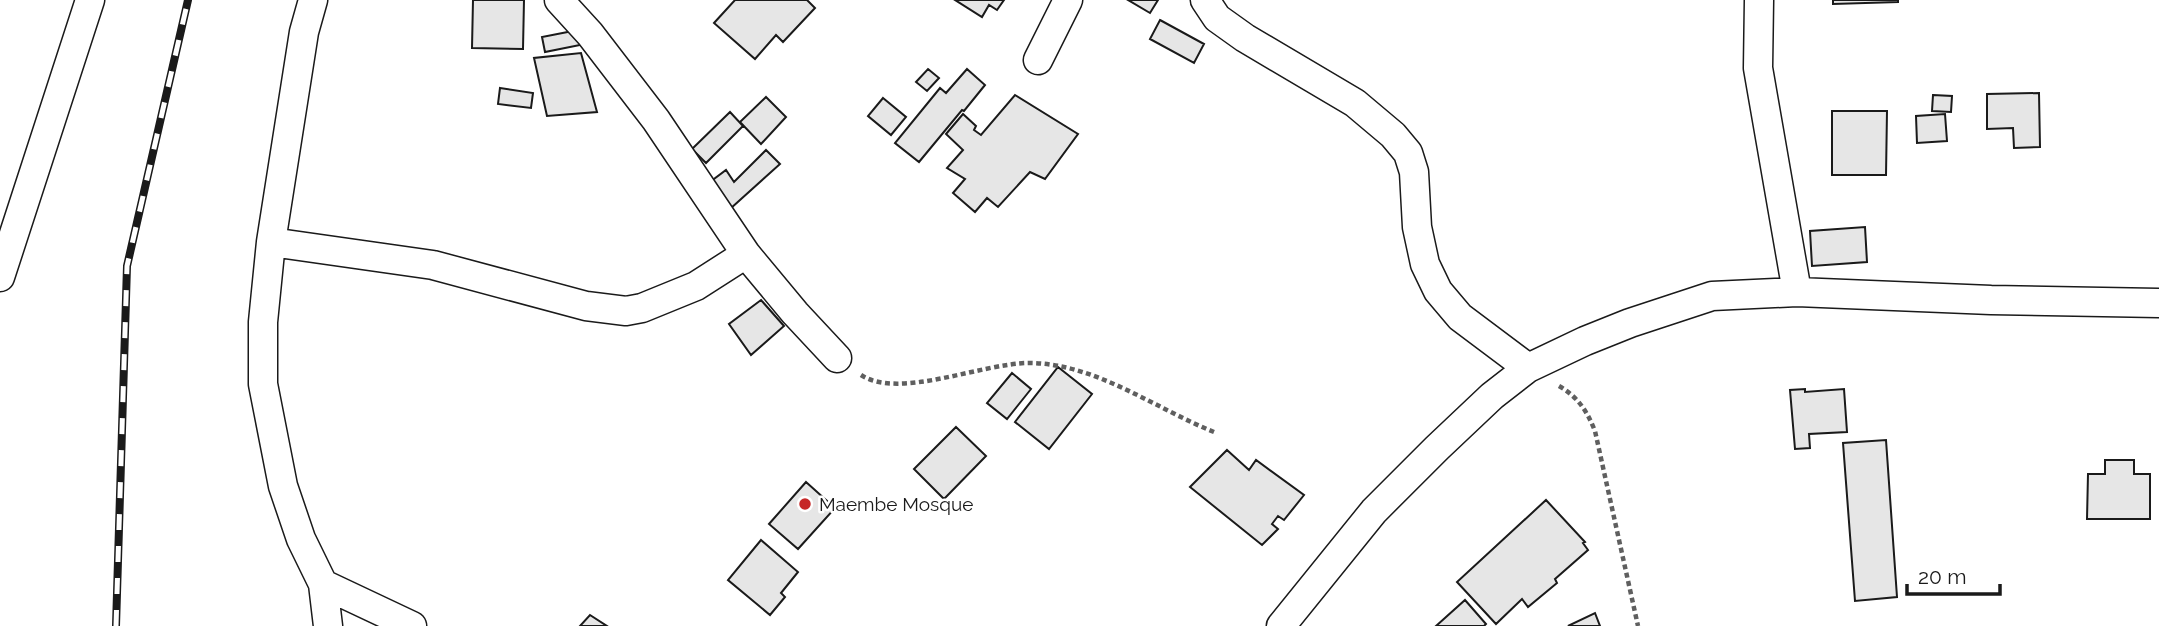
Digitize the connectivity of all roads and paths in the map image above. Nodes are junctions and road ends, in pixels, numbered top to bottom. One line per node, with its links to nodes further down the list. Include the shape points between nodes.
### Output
1 (90, 0): 10 (street)
2 (313, 0): 8 (street)
3 (559, 0): 9 (street, via 656,120)
4 (1068, 0): 7 (street)
5 (1205, 0): 14 (street, via 1217,18 1354,103 1393,135 1408,153 1414,172 1417,227 1425,264 1438,291 1460,317)
6 (1759, 0): 11 (street, via 1758,68)
7 (1038, 60)
8 (271, 242): 9 (street, via 433,265 586,306 626,311 696,286); 16 (street, via 263,384 283,486)
9 (746, 254): 13 (street)
10 (0, 277)
11 (1797, 292): 12 (street); 14 (street, via 1712,296 1630,323)
12 (2159, 303)
13 (837, 358): 15 (path, via 864,378 890,385 1028,363 1070,368)
14 (1528, 368): 19 (street, via 1492,396 1374,511); 20 (path, via 1569,392 1588,412)
15 (1214, 432)
16 (323, 584): 17 (street); 18 (street)
17 (328, 626)
18 (412, 626)
19 (1281, 626)
20 (1638, 626)

